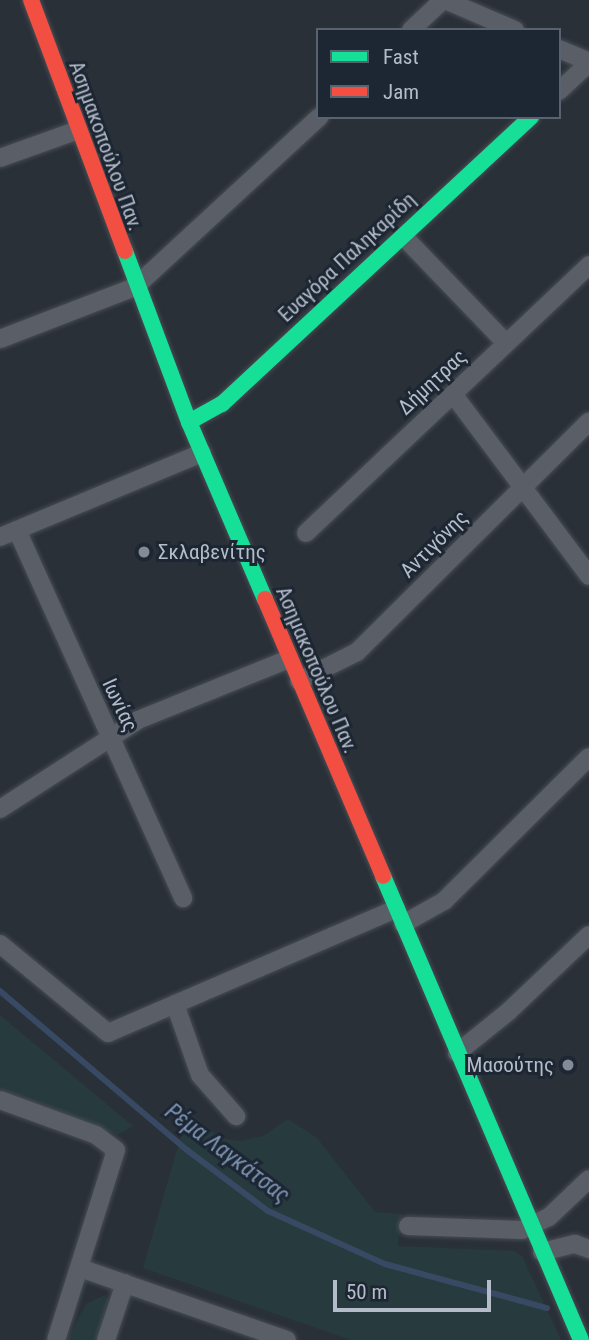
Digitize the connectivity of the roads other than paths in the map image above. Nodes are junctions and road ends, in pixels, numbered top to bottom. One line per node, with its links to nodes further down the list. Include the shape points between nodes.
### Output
1 (31, 0): 12 (street, Ασημακοπούλου Παν.)
2 (444, 0): 4 (street); 5 (street)
3 (494, 0): 4 (street)
4 (486, 18): 6 (street)
5 (413, 28)
6 (510, 28)
7 (561, 50): 8 (street)
8 (589, 62): 9 (street)
9 (561, 89)
10 (317, 119): 16 (street)
11 (529, 119): 14 (street, Ευαγόρα Παληκαρίδη)
12 (78, 130): 13 (street); 16 (street, Ασημακοπούλου Παν.)
13 (0, 158)
14 (404, 237): 18 (street); 20 (street, Ευαγόρα Παληκαρίδη, via 222,404)
15 (589, 265): 18 (street, Δήμητρας)
16 (135, 287): 17 (street); 20 (street, Ασημακοπούλου Παν.)
17 (0, 339)
18 (506, 343): 19 (street, Δήμητρας)
19 (453, 394): 23 (street); 25 (street, Δήμητρας)
20 (189, 422): 22 (street, Ασημακοπούλου Παν.)
21 (589, 422): 23 (street, Αντιγόνης)
22 (202, 453): 24 (street); 28 (street, Ασημακοπούλου Παν.)
23 (523, 488): 27 (street); 29 (street, Αντιγόνης, via 357,652)
24 (17, 530): 26 (street); 30 (street, Ιωνίας)
25 (306, 533)
26 (0, 537)
27 (589, 576)
28 (289, 659): 29 (street, Ασημακοπούλου Παν.); 30 (street, via 160,709)
29 (299, 681): 34 (street, Ασημακοπούλου Παν.)
30 (110, 737): 32 (street); 33 (street, Ιωνίας)
31 (589, 757): 34 (street, via 444,901)
32 (0, 809)
33 (183, 898)
34 (400, 917): 37 (street); 38 (street, Ασημακοπούλου Παν.)
35 (589, 935): 38 (street)
36 (0, 944): 37 (street, via 108,1033)
37 (175, 1004): 40 (street, via 200,1075)
38 (457, 1053): 43 (street, Ασημακοπούλου Παν.)
39 (0, 1100): 46 (street, via 103,1139 116,1155)
40 (236, 1116)
41 (589, 1179): 43 (street)
42 (408, 1226): 43 (street, via 506,1232)
43 (531, 1227): 45 (street, Ασημακοπούλου Παν.)
44 (589, 1249): 45 (street, via 575,1244)
45 (542, 1252): 52 (street, Ασημακοπούλου Παν.)
46 (80, 1268): 47 (street); 49 (street)
47 (125, 1283): 48 (street); 50 (street)
48 (257, 1335): 51 (street)
49 (56, 1340)
50 (106, 1340)
51 (286, 1340)
52 (581, 1340)

